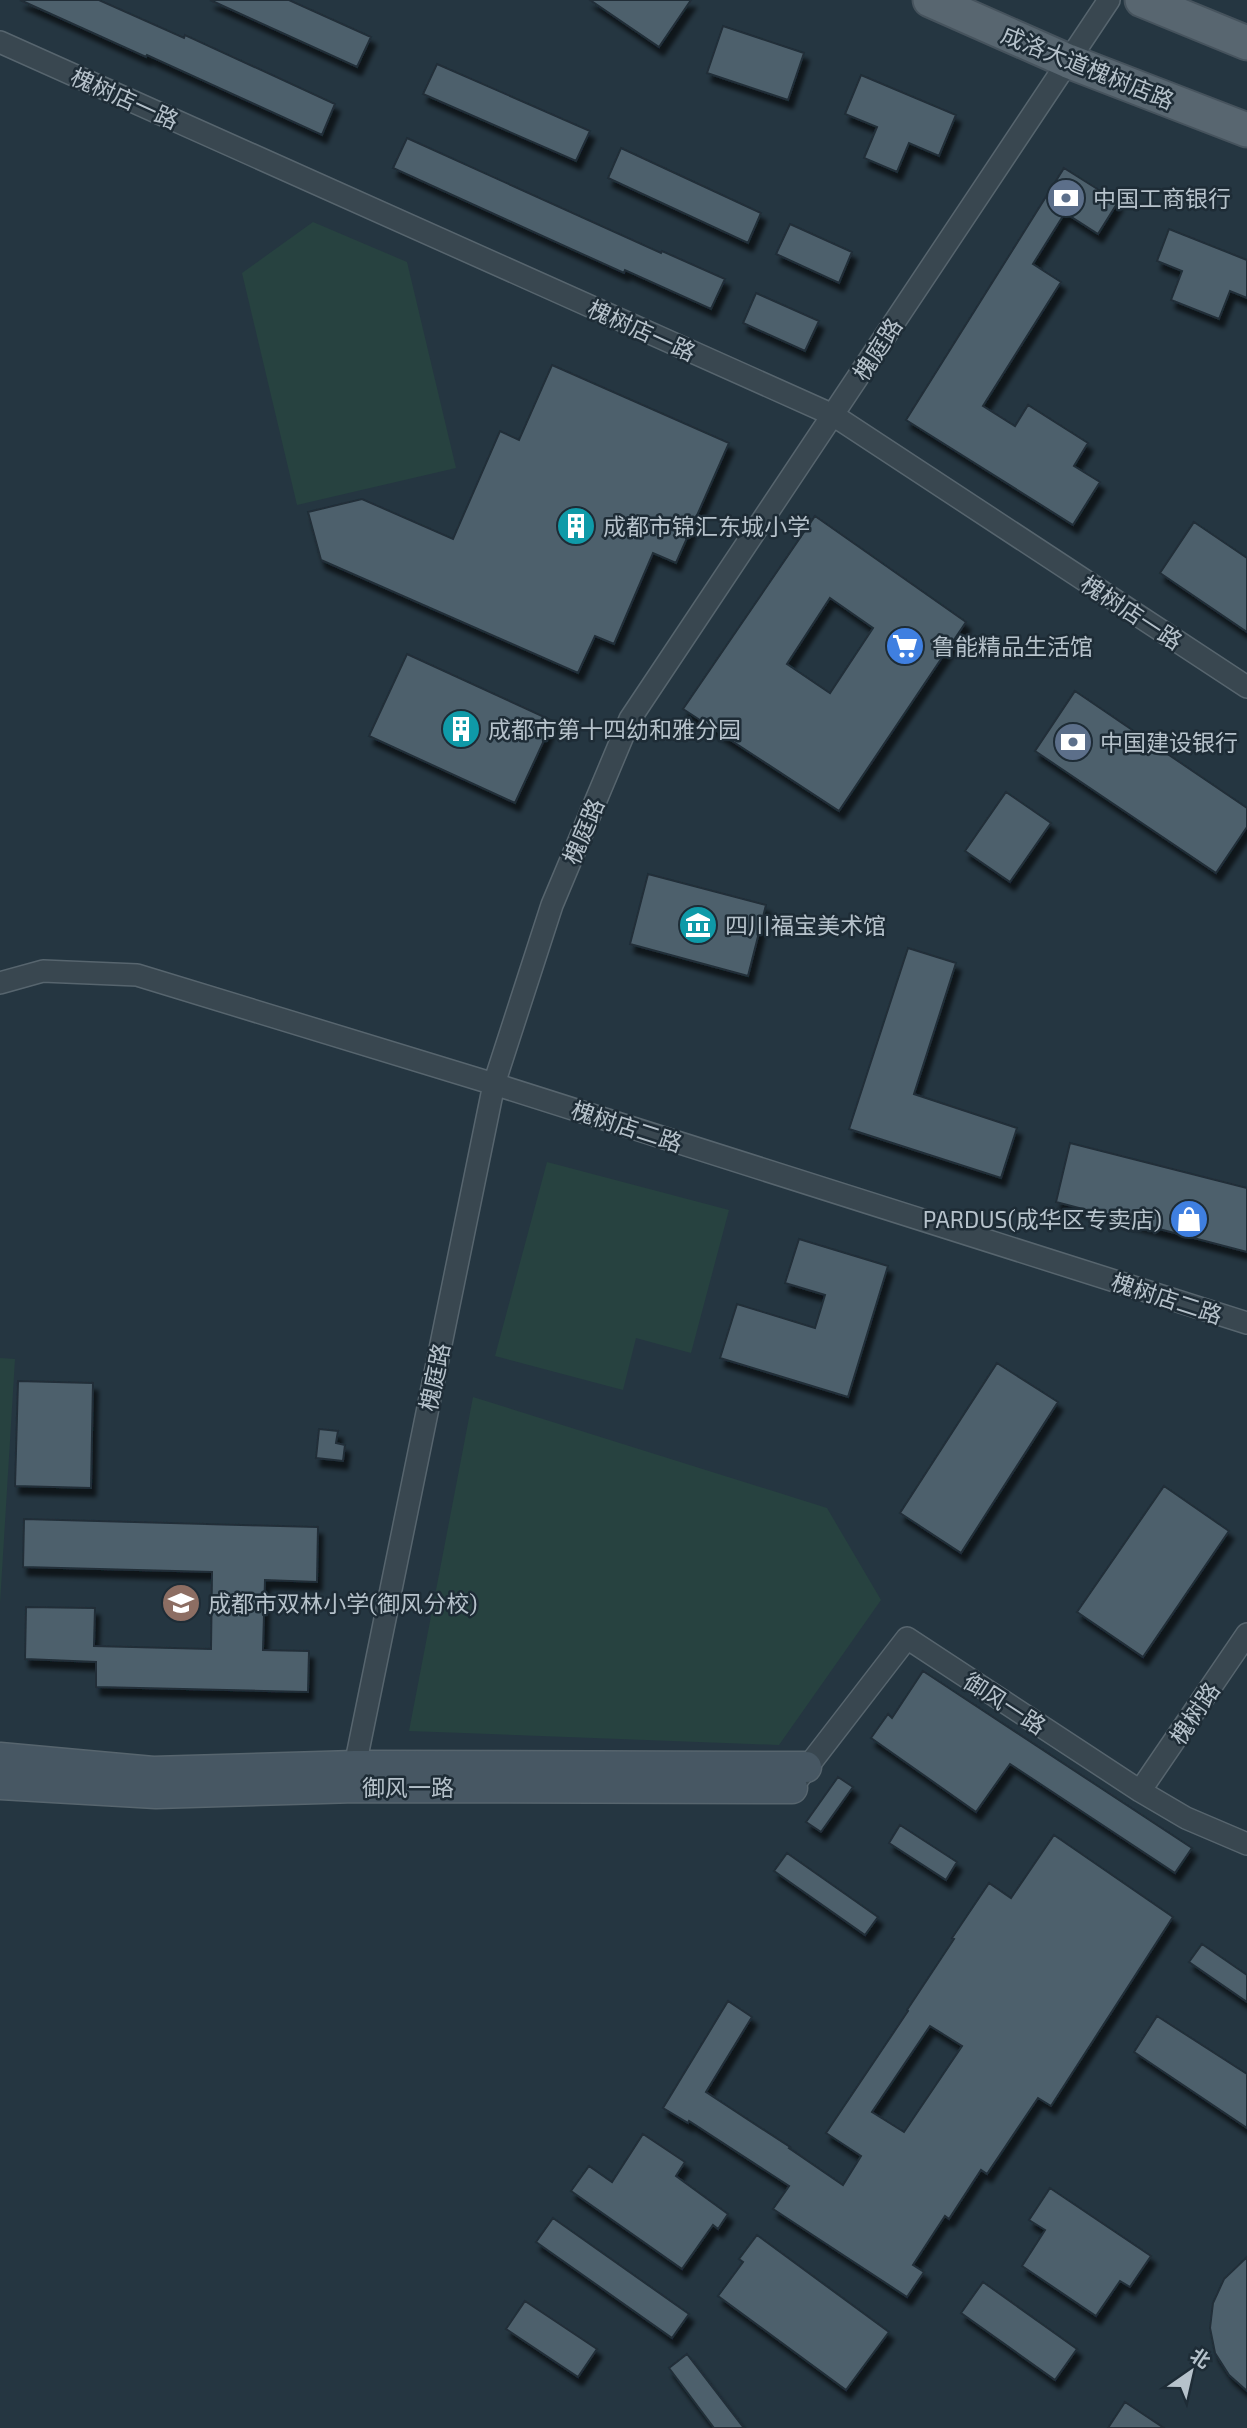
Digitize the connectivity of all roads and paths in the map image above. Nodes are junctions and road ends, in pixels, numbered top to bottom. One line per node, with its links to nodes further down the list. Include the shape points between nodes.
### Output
1 (930, 0): 6 (main road, 成洛大道槐树店路)
2 (1109, 0): 6 (street, 槐庭路)
3 (1142, 0): 5 (main road)
4 (0, 42): 8 (street, 槐树店一路)
5 (1247, 43)
6 (1068, 61): 7 (main road, 成洛大道槐树店路); 8 (street, 槐庭路)
7 (1247, 130)
8 (833, 415): 9 (street, 槐树店一路); 11 (street, 槐庭路, via 630,719 552,905)
9 (1247, 687)
10 (0, 982): 11 (street, 槐树店二路, via 44,971 136,975)
11 (494, 1084): 12 (street, 槐树店二路); 15 (street, 槐庭路)
12 (1247, 1324)
13 (1247, 1634): 18 (street, 槐树路)
14 (0, 1758): 15 (main road, 御风一路, via 153,1772)
15 (356, 1777): 16 (main road, 御风一路); 17 (main road, 御风一路, via 156,1793)
16 (799, 1778): 18 (street, 御风一路, via 907,1638)
17 (0, 1784)
18 (1140, 1791): 19 (street, 御风一路, via 1186,1818)
19 (1247, 1844)

